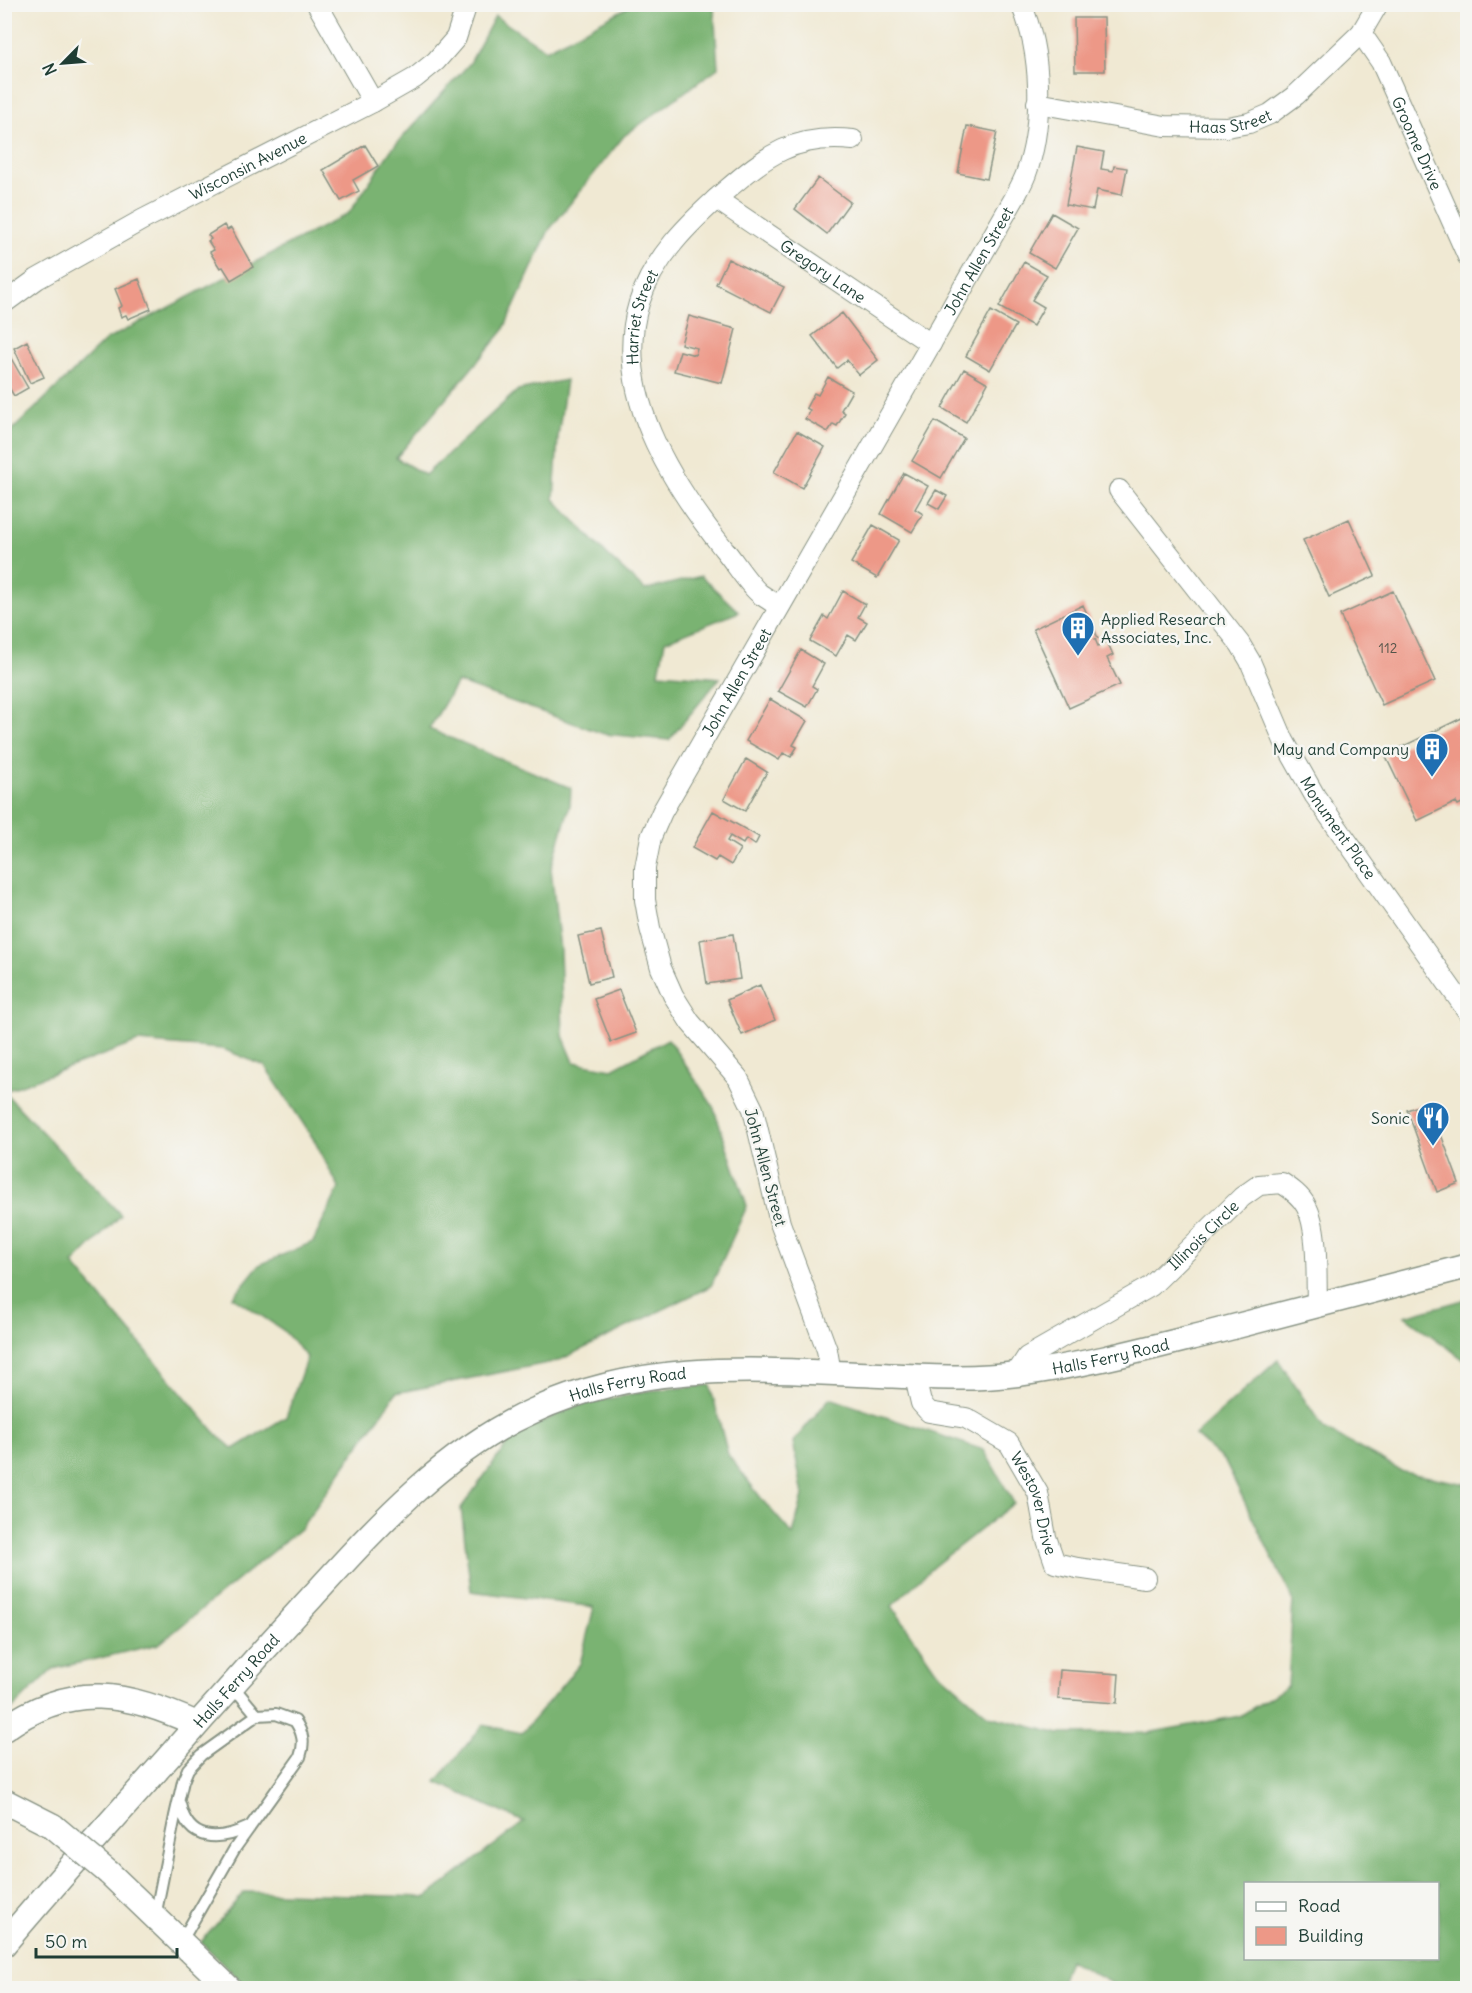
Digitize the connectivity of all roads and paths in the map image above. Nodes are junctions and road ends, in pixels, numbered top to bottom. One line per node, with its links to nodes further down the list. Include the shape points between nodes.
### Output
1 (317, 4): 6 (street)
2 (467, 4): 6 (street, Wisconsin Avenue, via 456,38 436,61 416,78)
3 (1021, 4): 7 (street, John Allen Street, via 1035,54)
4 (1378, 4): 5 (street, Haas Street)
5 (1361, 33): 7 (street, Haas Street, via 1296,95 1270,114 1249,123 1227,127 1165,126); 10 (street, Groome Drive, via 1381,62)
6 (373, 102): 11 (street, Wisconsin Avenue, via 142,220 37,279)
7 (1037, 103): 12 (street, John Allen Street, via 1026,174)
8 (854, 140): 9 (street, Harriet Street, via 813,139 788,148 767,157)
9 (716, 199): 12 (street, Gregory Lane); 14 (street, Harriet Street, via 673,242 639,302 632,347 635,375 652,438 668,469 698,516 759,592)
10 (1467, 257)
11 (4, 303)
12 (931, 344): 14 (street, John Allen Street)
13 (1119, 490): 15 (street, Monument Place, via 1240,644 1290,753 1315,796)
14 (779, 607): 18 (street, John Allen Street, via 662,812 651,837 645,868 645,900 661,968 673,995 690,1023 738,1078 753,1109 780,1223 827,1350)
15 (1467, 1012)
16 (1467, 1266): 17 (street, Halls Ferry Road)
17 (1317, 1306): 19 (street, Halls Ferry Road, via 1120,1355); 19 (street, Illinois Circle, via 1314,1236 1307,1207 1282,1182 1259,1185 1151,1287 1027,1357)
18 (831, 1373): 20 (street, Halls Ferry Road); 22 (street, Halls Ferry Road, via 673,1373 603,1385 534,1410 463,1451 395,1510)
19 (1016, 1374): 20 (street, Halls Ferry Road)
20 (915, 1377): 21 (street, Westover Drive, via 921,1403 928,1412 966,1418 1009,1443 1038,1494 1054,1563)
21 (1145, 1578)
22 (232, 1685): 23 (lane); 24 (street, Halls Ferry Road)
23 (257, 1715): 26 (lane, via 201,1755 188,1769); 28 (lane, via 276,1714 295,1721 304,1748)
24 (198, 1724): 25 (street, via 134,1700 89,1696 46,1707); 31 (street, Halls Ferry Road)
25 (4, 1729)
26 (179, 1800): 28 (lane, via 182,1815 194,1831 210,1836 233,1834); 29 (lane)
27 (4, 1801): 29 (street, bridge, via 53,1826)
28 (252, 1825): 30 (lane)
29 (155, 1917): 30 (street)
30 (181, 1942): 32 (street)
31 (4, 1944)
32 (229, 1989)

